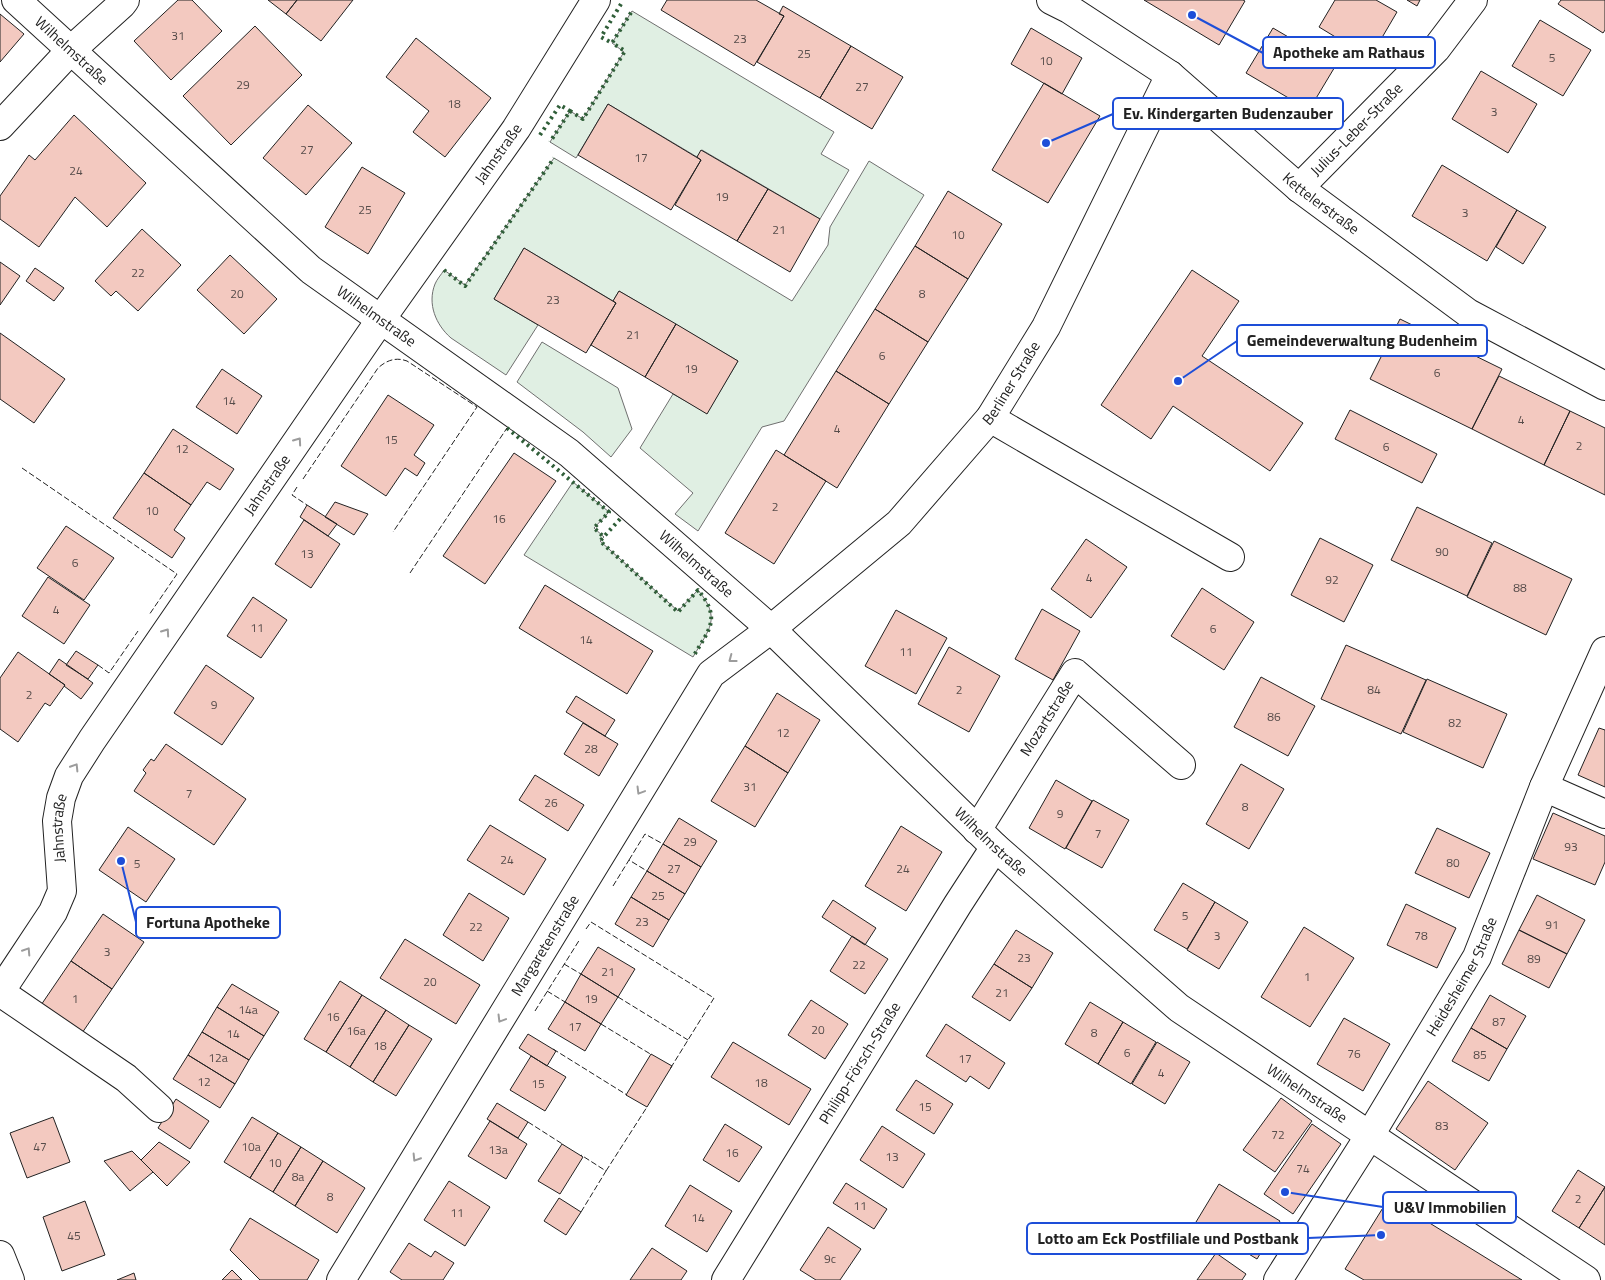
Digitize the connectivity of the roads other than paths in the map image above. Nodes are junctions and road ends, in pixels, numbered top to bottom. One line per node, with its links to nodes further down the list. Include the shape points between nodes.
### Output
1 (16, 0): 6 (street, Wilhelmstraße)
2 (125, 0): 6 (street)
3 (596, 0): 10 (street, Jahnstraße, via 516,129)
4 (1472, 0): 9 (street, Julius-Leber-Straße, via 1436,49)
5 (1065, 3): 7 (street, Kettelerstraße)
6 (70, 51): 8 (street); 10 (street, Wilhelmstraße, via 311,270)
7 (1170, 75): 9 (street, Kettelerstraße); 12 (street, Berliner Straße, via 1046,327)
8 (0, 126)
9 (1299, 188): 11 (street, Kettelerstraße, via 1468,313)
10 (381, 320): 14 (street, Wilhelmstraße, via 570,453); 20 (street, Jahnstraße, one-way to 10, via 53,912 62,891 57,821 68,776)
11 (1605, 386)
12 (990, 418): 13 (street); 14 (street, Berliner Straße, via 899,523)
13 (1230, 557)
14 (770, 629): 19 (street, Wilhelmstraße); 25 (street, Margaretenstraße, one-way to 25, via 711,674)
15 (1605, 651): 17 (street, Heidesheimer Straße)
16 (1181, 765): 19 (street, Mozartstraße, via 1075,673)
17 (1544, 787): 18 (street); 22 (street, Heidesheimer Straße, via 1477,956)
18 (1605, 814)
19 (986, 839): 22 (street, Wilhelmstraße, via 1179,1008); 26 (street, Philipp-Försch-Straße, via 958,904)
20 (0, 992): 21 (street, via 126,1078)
21 (159, 1108)
22 (1370, 1135): 27 (street, Heidesheimer Straße); 28 (street, Wilhelmstraße)
23 (0, 1254): 24 (street)
24 (10, 1280)
25 (341, 1280)
26 (726, 1280)
27 (1278, 1280)
28 (1586, 1280)

